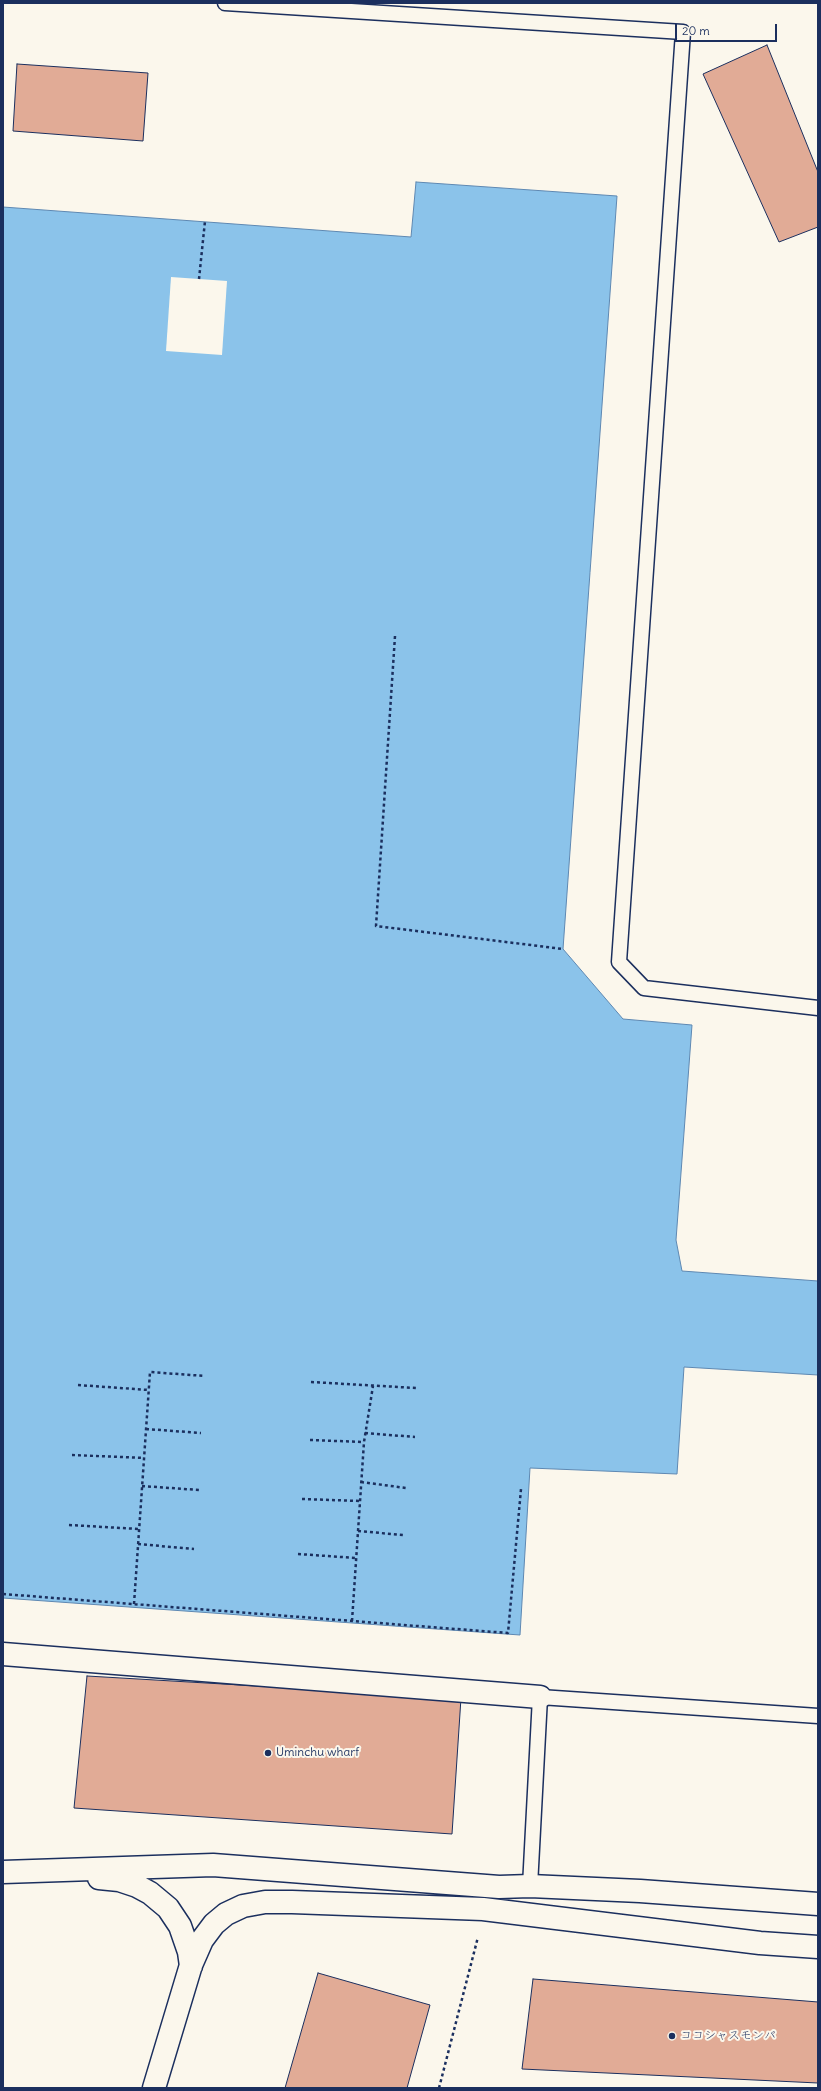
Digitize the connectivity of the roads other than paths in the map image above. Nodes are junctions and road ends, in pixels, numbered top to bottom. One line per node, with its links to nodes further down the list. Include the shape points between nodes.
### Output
1 (225, 3): 2 (lane, via 683,32 619,962 644,988)
2 (818, 1008)
3 (3, 1654): 4 (street)
4 (540, 1697): 5 (lane); 7 (lane)
5 (818, 1716)
6 (13, 1872): 7 (street, via 213,1865 499,1888); 10 (street, via 119,1880 137,1886 168,1908 180,1926)
7 (530, 1886): 8 (street)
8 (818, 1904)
9 (818, 1947): 10 (street, via 760,1943 483,1909 265,1902 243,1906 226,1914 214,1924 202,1940)
10 (191, 1966): 11 (street)
11 (154, 2088)

